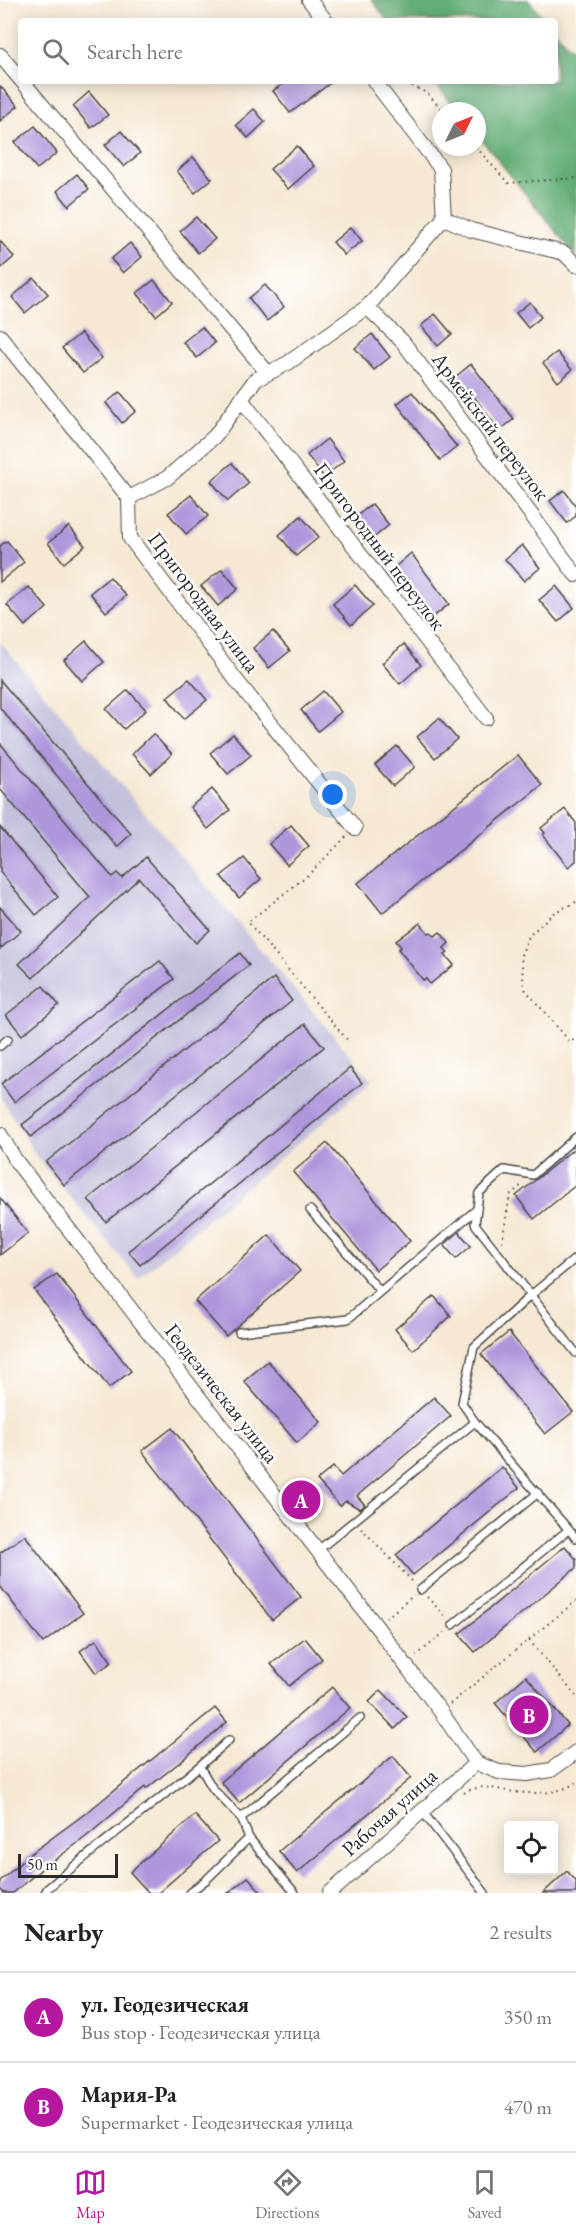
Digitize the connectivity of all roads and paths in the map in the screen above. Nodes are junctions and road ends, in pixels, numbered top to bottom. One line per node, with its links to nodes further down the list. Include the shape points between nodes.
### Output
1 (309, 0): 2 (street)
2 (324, 18)
3 (0, 55): 4 (street)
4 (18, 76)
5 (24, 84): 15 (street)
6 (376, 84): 11 (street, via 441,169)
7 (408, 84): 8 (path, via 427,93)
8 (435, 102)
9 (484, 156): 10 (path, via 508,183)
10 (576, 178)
11 (444, 218): 12 (street, via 471,230 564,253); 13 (street)
12 (576, 265)
13 (367, 307): 15 (street, via 288,363); 18 (street, Армейский переулок, via 403,342)
14 (0, 336): 17 (street)
15 (267, 372): 16 (street, via 255,380)
16 (241, 399): 17 (street, via 215,436 167,478); 19 (street, Пригородный переулок)
17 (129, 498): 20 (street, Пригородная улица, via 130,538 236,680)
18 (576, 575)
19 (486, 718)
20 (355, 828): 24 (path, via 308,875 248,922)
21 (576, 902): 22 (path, via 553,913 529,936 521,955 524,988 570,1042)
22 (576, 1038)
23 (8, 1039): 25 (lane)
24 (350, 1042)
25 (0, 1046)
26 (0, 1134): 41 (street, Геодезическая улица, via 16,1161)
27 (576, 1137): 28 (lane)
28 (533, 1175): 29 (lane, via 504,1170 479,1193); 31 (path, via 510,1195)
29 (477, 1209): 31 (lane, via 475,1224); 33 (lane)
30 (310, 1210): 33 (lane)
31 (500, 1255): 34 (lane)
32 (576, 1257): 34 (lane)
33 (380, 1291): 35 (lane, via 348,1319)
34 (531, 1295): 36 (lane); 37 (lane, via 474,1347 462,1403)
35 (239, 1332)
36 (576, 1353)
37 (475, 1422): 38 (lane); 41 (lane)
38 (538, 1493): 39 (lane); 42 (lane)
39 (568, 1530): 40 (lane); 44 (lane)
40 (576, 1538)
41 (317, 1551): 45 (street, Геодезическая улица)
42 (420, 1590): 45 (path)
43 (576, 1600): 46 (path)
44 (453, 1625)
45 (376, 1626): 48 (street, Геодезическая улица)
46 (529, 1640): 47 (path); 48 (path)
47 (576, 1696)
48 (441, 1712): 52 (street, Геодезическая улица)
49 (360, 1718): 57 (lane)
50 (229, 1740): 53 (lane)
51 (576, 1752): 52 (street, via 551,1770 527,1774 499,1772)
52 (476, 1763): 56 (street, Рабочая улица)
53 (200, 1767): 57 (lane, via 213,1789); 59 (lane, via 73,1866)
54 (576, 1783): 55 (path, via 555,1792 473,1788)
55 (457, 1800)
56 (422, 1811): 62 (street, Рабочая улица); 63 (lane)
57 (242, 1818): 58 (lane)
58 (249, 1838): 60 (lane); 61 (lane)
59 (45, 1893)
60 (189, 1893)
61 (295, 1893)
62 (330, 1893)
63 (485, 1893)

